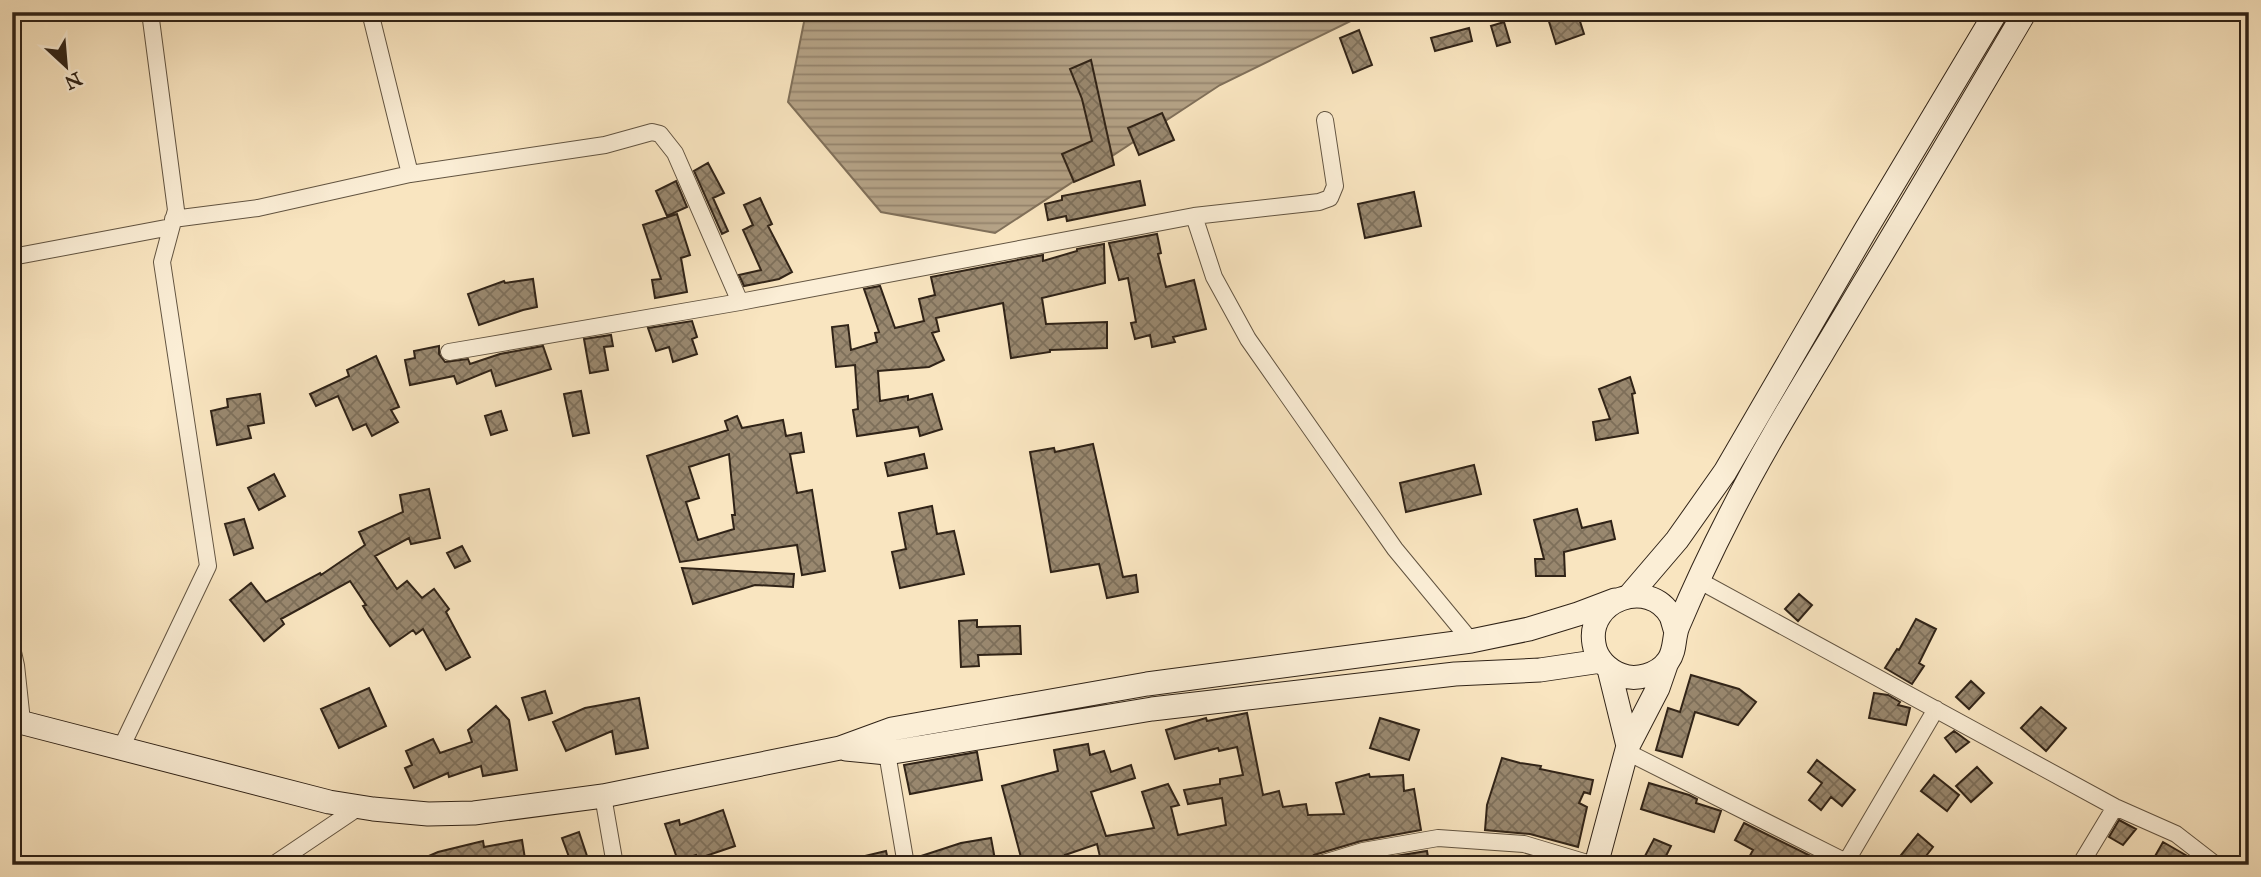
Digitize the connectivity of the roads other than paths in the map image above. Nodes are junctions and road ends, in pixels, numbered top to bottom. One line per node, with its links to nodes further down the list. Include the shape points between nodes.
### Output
1 (150, 12): 8 (street, via 176,209)
2 (370, 12): 6 (street)
3 (1996, 12): 13 (main road, via 1725,472 1677,540)
4 (2025, 12): 12 (main road, via 1751,475)
5 (1325, 120): 7 (street, via 1335,187 1330,198)
6 (410, 174): 8 (street); 10 (street, via 660,134 675,153)
7 (1194, 216): 10 (street); 16 (street, via 1214,277 1248,339 1395,549)
8 (172, 223): 9 (street); 21 (street, via 162,261 208,566)
9 (12, 257)
10 (740, 302): 11 (street)
11 (449, 352)
12 (1698, 580): 15 (main road); 19 (street)
13 (1623, 598): 15 (main road, via 1646,597 1661,604); 16 (main road, via 1529,629); 18 (main road, via 1601,612 1594,627 1594,645)
14 (12, 629): 20 (lane, via 20,665)
15 (1676, 632): 17 (main road)
16 (1471, 641): 22 (main road, via 1147,684 892,729)
17 (1667, 662): 18 (main road, via 1655,673 1639,677 1623,676); 23 (main road)
18 (1605, 665): 23 (main road); 24 (main road, via 1455,674 1152,709)
19 (1936, 709): 27 (street); 28 (street)
20 (19, 722): 21 (main road)
21 (121, 748): 26 (main road)
22 (840, 748): 24 (main road); 25 (main road)
23 (1627, 749): 28 (street); 33 (main road)
24 (887, 753): 31 (street)
25 (603, 796): 26 (main road, via 474,813); 30 (street)
26 (359, 807): 29 (street)
27 (2115, 807): 34 (street); 35 (street, via 2176,834)
28 (1849, 863)
29 (273, 865)
30 (615, 865)
31 (906, 865)
32 (1317, 865): 33 (street, via 1363,851 1438,838 1524,844)
33 (1595, 865)
34 (2080, 865)
35 (2216, 865)

